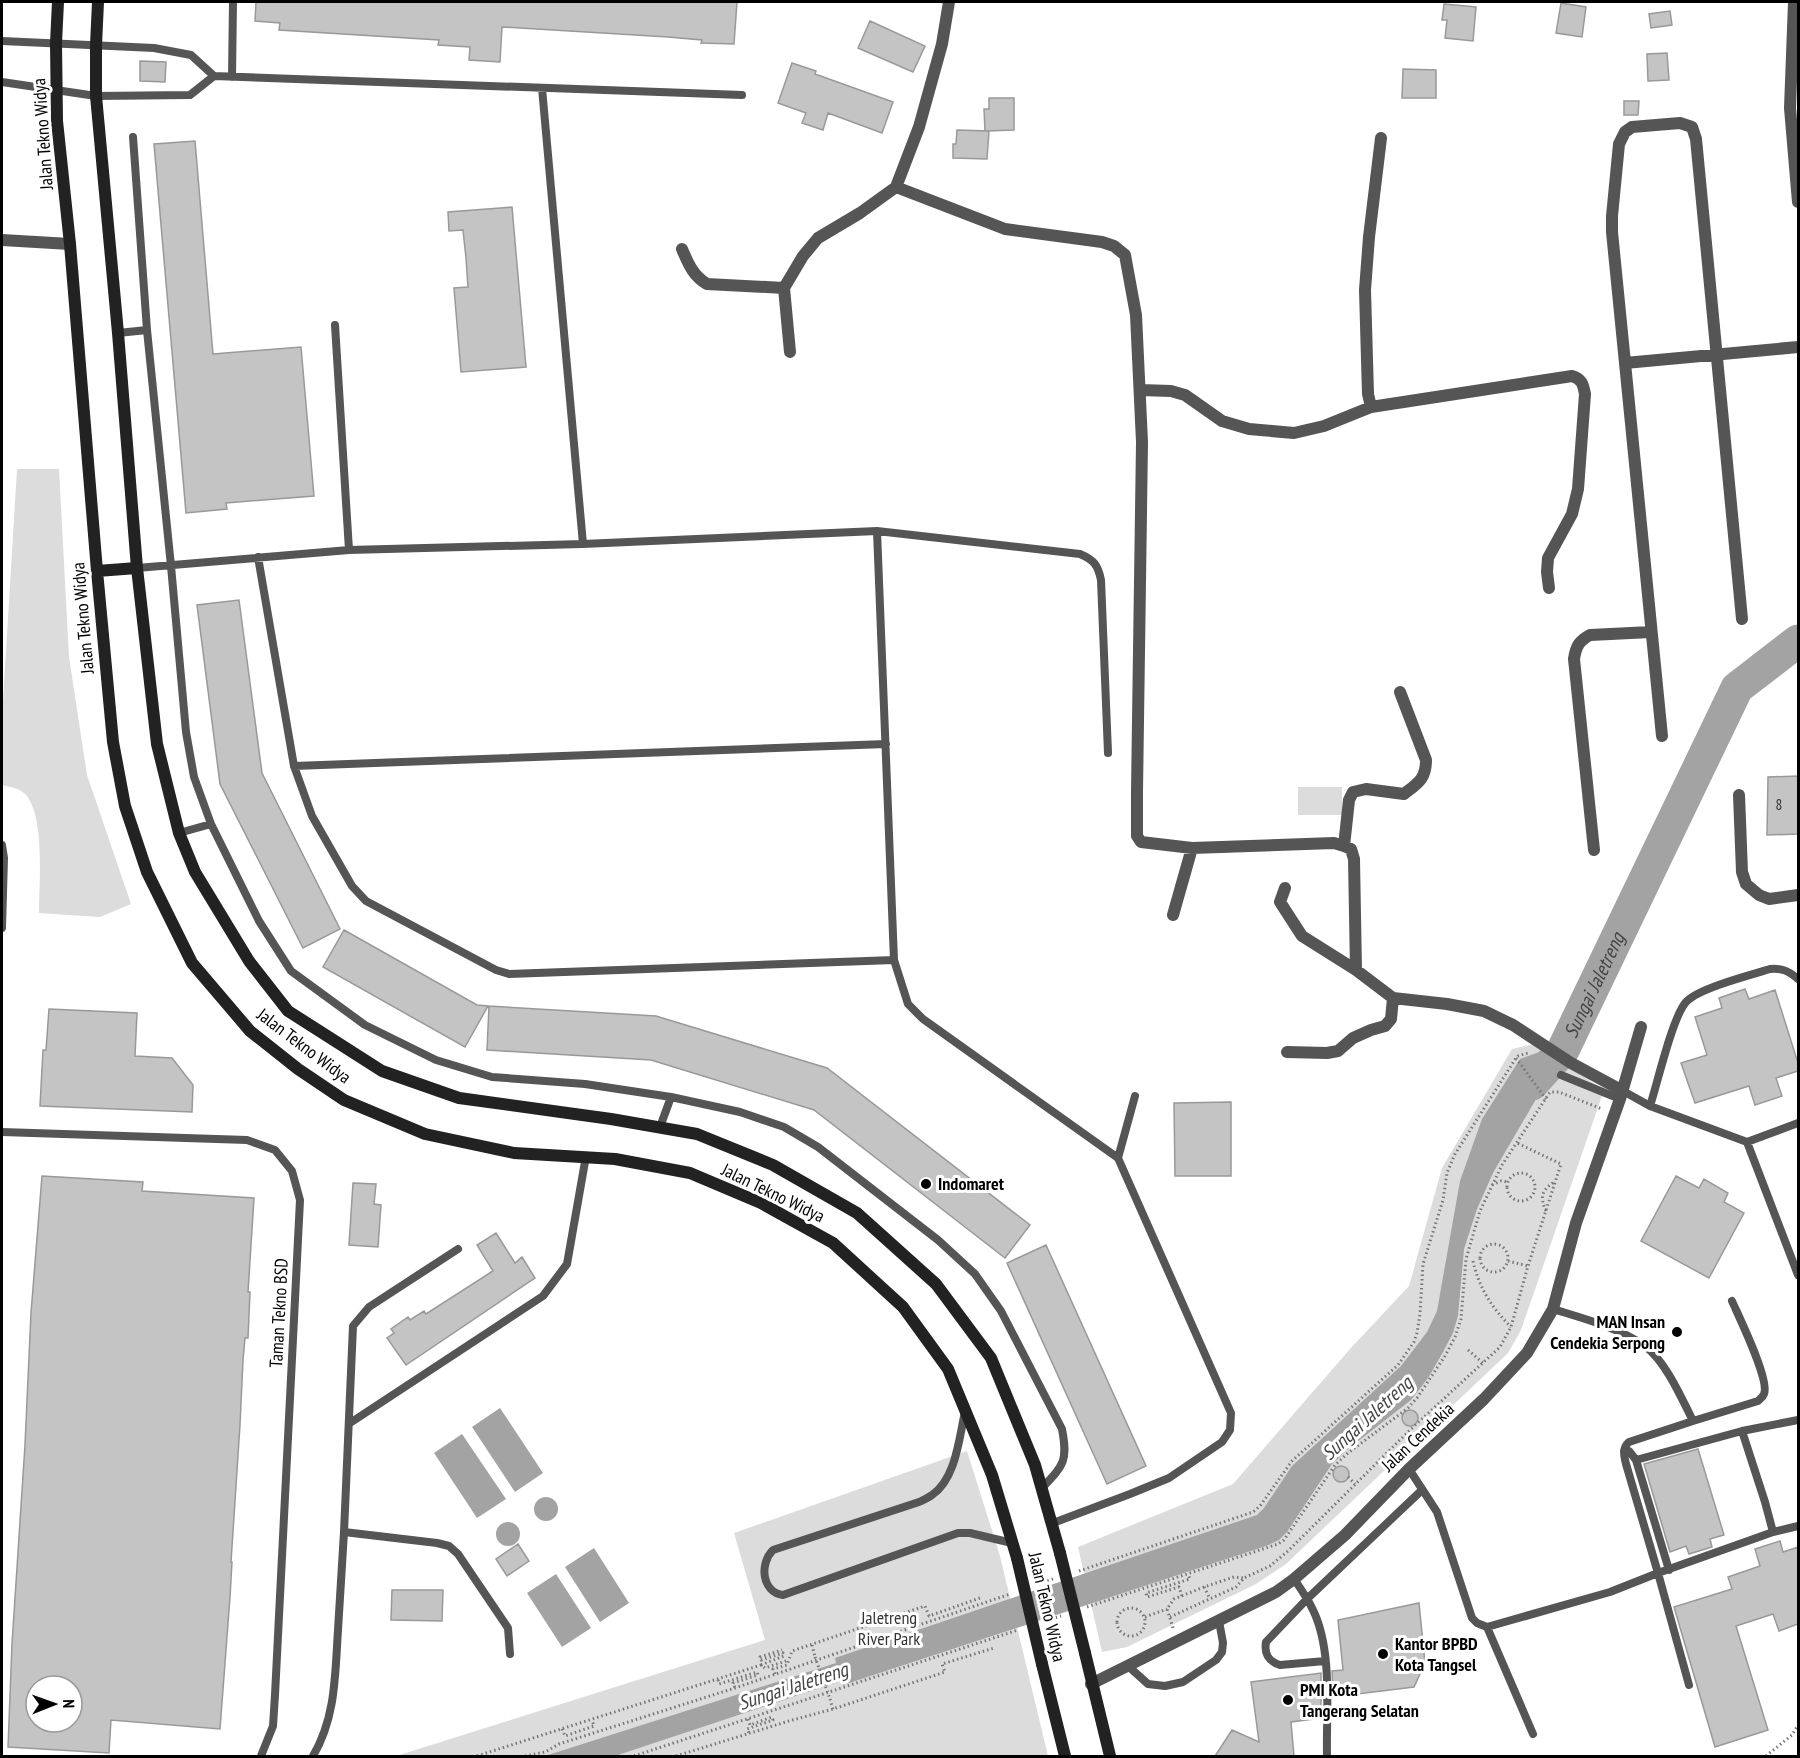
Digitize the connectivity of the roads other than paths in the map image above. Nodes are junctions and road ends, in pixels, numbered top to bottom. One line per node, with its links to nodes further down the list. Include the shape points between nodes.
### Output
1 (58, 2): 7 (main road, Jalan Tekno Widya)
2 (98, 2): 8 (main road, Jalan Tekno Widya)
3 (233, 2): 10 (lane)
4 (949, 2): 18 (street, via 919,127)
5 (1794, 2): 19 (street, via 1790,108)
6 (2, 41): 7 (lane)
7 (56, 44): 8 (lane); 13 (main road, Jalan Tekno Widya)
8 (96, 45): 9 (lane, via 154,48 191,55); 15 (main road, Jalan Tekno Widya)
9 (214, 76): 10 (lane); 15 (lane, via 190,95)
10 (232, 76): 12 (lane)
11 (2, 82): 13 (lane)
12 (542, 88): 14 (lane); 34 (lane)
13 (56, 90): 15 (lane); 21 (main road, Jalan Tekno Widya)
14 (742, 95)
15 (96, 96): 26 (main road, Jalan Tekno Widya)
16 (134, 137): 25 (lane)
17 (1381, 138): 32 (street, via 1365,290)
18 (896, 187): 23 (street, via 818,238 802,256); 31 (street, via 1005,229 1102,242 1125,255 1136,315)
19 (1798, 202)
20 (2, 240): 21 (street)
21 (70, 244): 39 (main road, Jalan Tekno Widya)
22 (682, 249): 23 (street, via 698,279 707,284)
23 (784, 288): 28 (street)
24 (335, 325): 35 (lane)
25 (147, 330): 26 (lane); 37 (lane)
26 (118, 333): 38 (main road, Jalan Tekno Widya)
27 (1798, 347): 29 (street)
28 (790, 352)
29 (1717, 355): 30 (street); 30 (street, via 1692,127 1680,123 1632,127 1619,144 1612,216); 41 (street)
30 (1625, 363): 42 (street)
31 (1140, 390): 32 (street, via 1185,395 1222,421 1249,429 1293,433 1324,426); 53 (street, via 1137,836 1149,844)
32 (1371, 407): 40 (street, via 1579,378 1585,394 1578,489 1572,514 1548,558)
33 (877, 531): 34 (lane); 45 (lane); 46 (lane, via 1091,558 1101,580)
34 (583, 544): 35 (lane)
35 (349, 550): 36 (lane)
36 (258, 557): 37 (lane); 47 (lane)
37 (171, 566): 38 (lane); 49 (lane, via 186,732 194,777)
38 (137, 567): 39 (main road); 50 (main road, Jalan Tekno Widya, via 157,744)
39 (97, 571): 74 (main road, Jalan Tekno Widya, via 113,742 125,806 147,872 192,963 250,1031 344,1100 425,1134 514,1153)
40 (1549, 588)
41 (1742, 619)
42 (1652, 632): 44 (street); 54 (street, via 1590,635 1576,647)
43 (1400, 692): 52 (street, via 1426,760 1426,772 1404,794 1366,789 1353,792)
44 (1662, 736)
45 (886, 744): 47 (lane); 59 (lane)
46 (1108, 753)
47 (294, 766): 59 (lane, via 312,816 352,886 366,901 496,970 509,974)
48 (1739, 795): 56 (street, via 1742,872 1746,884 1769,899)
49 (211, 824): 50 (lane); 68 (lane, via 259,921 291,971 365,1025 436,1060 492,1077 585,1084)
50 (179, 833): 71 (main road, Jalan Tekno Widya, via 195,872 249,961 288,1011 382,1071 459,1098)
51 (2, 845): 58 (lane)
52 (1344, 846): 53 (street, via 1334,843); 60 (street, via 1351,849 1354,859)
53 (1192, 848): 57 (street)
54 (1594, 850)
55 (1285, 888): 60 (street, via 1280,902 1302,936)
56 (1798, 895)
57 (1173, 915)
58 (2, 928)
59 (894, 960): 75 (lane, via 908,1004 923,1019)
60 (1356, 970): 62 (street)
61 (1798, 979): 69 (lane, via 1781,968 1770,969 1699,993 1686,1002 1676,1019)
62 (1393, 998): 64 (street, via 1391,1019 1385,1026 1353,1038 1338,1051); 66 (street, via 1484,1011)
63 (1641, 1027): 66 (street, Jalan Cendekia)
64 (1287, 1052)
65 (1561, 1076): 66 (lane)
66 (1621, 1095): 69 (lane); 79 (street, Jalan Cendekia, via 1576,1223)
67 (1135, 1096): 75 (lane)
68 (671, 1097): 71 (lane); 88 (lane, via 740,1112 784,1127 818,1147 938,1240 975,1274 1001,1311 1062,1429 1065,1461)
69 (1650, 1106): 73 (lane)
70 (1798, 1123): 73 (lane)
71 (660, 1127): 88 (main road, Jalan Tekno Widya, via 697,1134 773,1166 857,1213 936,1284 991,1358)
72 (2, 1132): 107 (lane, Taman Tekno BSD, via 247,1140 275,1150 292,1170 300,1200 275,1695 273,1726)
73 (1747, 1142): 77 (lane)
74 (586, 1156): 80 (main road, Jalan Tekno Widya, via 690,1173 761,1203 834,1244 903,1307 948,1369); 83 (lane, via 567,1264 543,1296)
75 (1118, 1158): 90 (lane, via 1231,1413 1230,1430 1222,1442 1169,1478)
76 (458, 1249): 83 (lane, via 369,1306 352,1326)
77 (1798, 1275)
78 (1732, 1301): 82 (lane, via 1761,1368 1764,1394 1758,1401)
79 (1553, 1309): 82 (lane, via 1600,1324 1646,1347 1660,1362); 87 (street, Jalan Cendekia, via 1527,1353)
80 (965, 1410): 94 (main road, Jalan Tekno Widya, via 992,1475); 94 (lane, via 952,1468 933,1495 773,1550 766,1556 765,1576 776,1594 791,1594 958,1533)
81 (1798, 1420): 84 (lane)
82 (1693, 1421): 85 (lane, via 1629,1442)
83 (350, 1423): 92 (lane)
84 (1742, 1431): 86 (lane); 93 (lane)
85 (1624, 1450): 86 (lane); 96 (lane)
86 (1636, 1460): 95 (lane)
87 (1409, 1469): 89 (lane); 97 (street, Jalan Cendekia, via 1345,1535)
88 (1042, 1488): 90 (main road, Jalan Tekno Widya)
89 (1422, 1490): 98 (lane); 100 (lane, via 1437,1512 1472,1618)
90 (1053, 1523): 104 (main road, Jalan Tekno Widya, bridge)
91 (1798, 1526): 93 (lane)
92 (344, 1532): 101 (lane, via 449,1546 508,1628); 108 (lane, via 330,1718)
93 (1773, 1532): 95 (lane)
94 (1012, 1543): 109 (main road, Jalan Tekno Widya, bridge)
95 (1669, 1570): 96 (lane)
96 (1658, 1573): 100 (lane, via 1610,1592); 105 (lane)
97 (1294, 1578): 98 (lane); 99 (street, Jalan Cendekia, via 1276,1592)
98 (1307, 1599): 102 (lane, via 1319,1626); 102 (lane, via 1266,1642 1266,1653 1268,1659 1280,1665)
99 (1219, 1621): 103 (street, Jalan Cendekia); 103 (lane, via 1221,1652 1216,1660 1183,1682 1148,1684)
100 (1487, 1627): 106 (lane)
101 (510, 1654)
102 (1325, 1661): 111 (lane)
103 (1128, 1666): 104 (street, Jalan Cendekia)
104 (1091, 1684): 110 (main road, Jalan Tekno Widya)
105 (1689, 1685)
106 (1533, 1734)
107 (261, 1756)
108 (313, 1756)
109 (1065, 1756)
110 (1110, 1756)
111 (1327, 1756)

